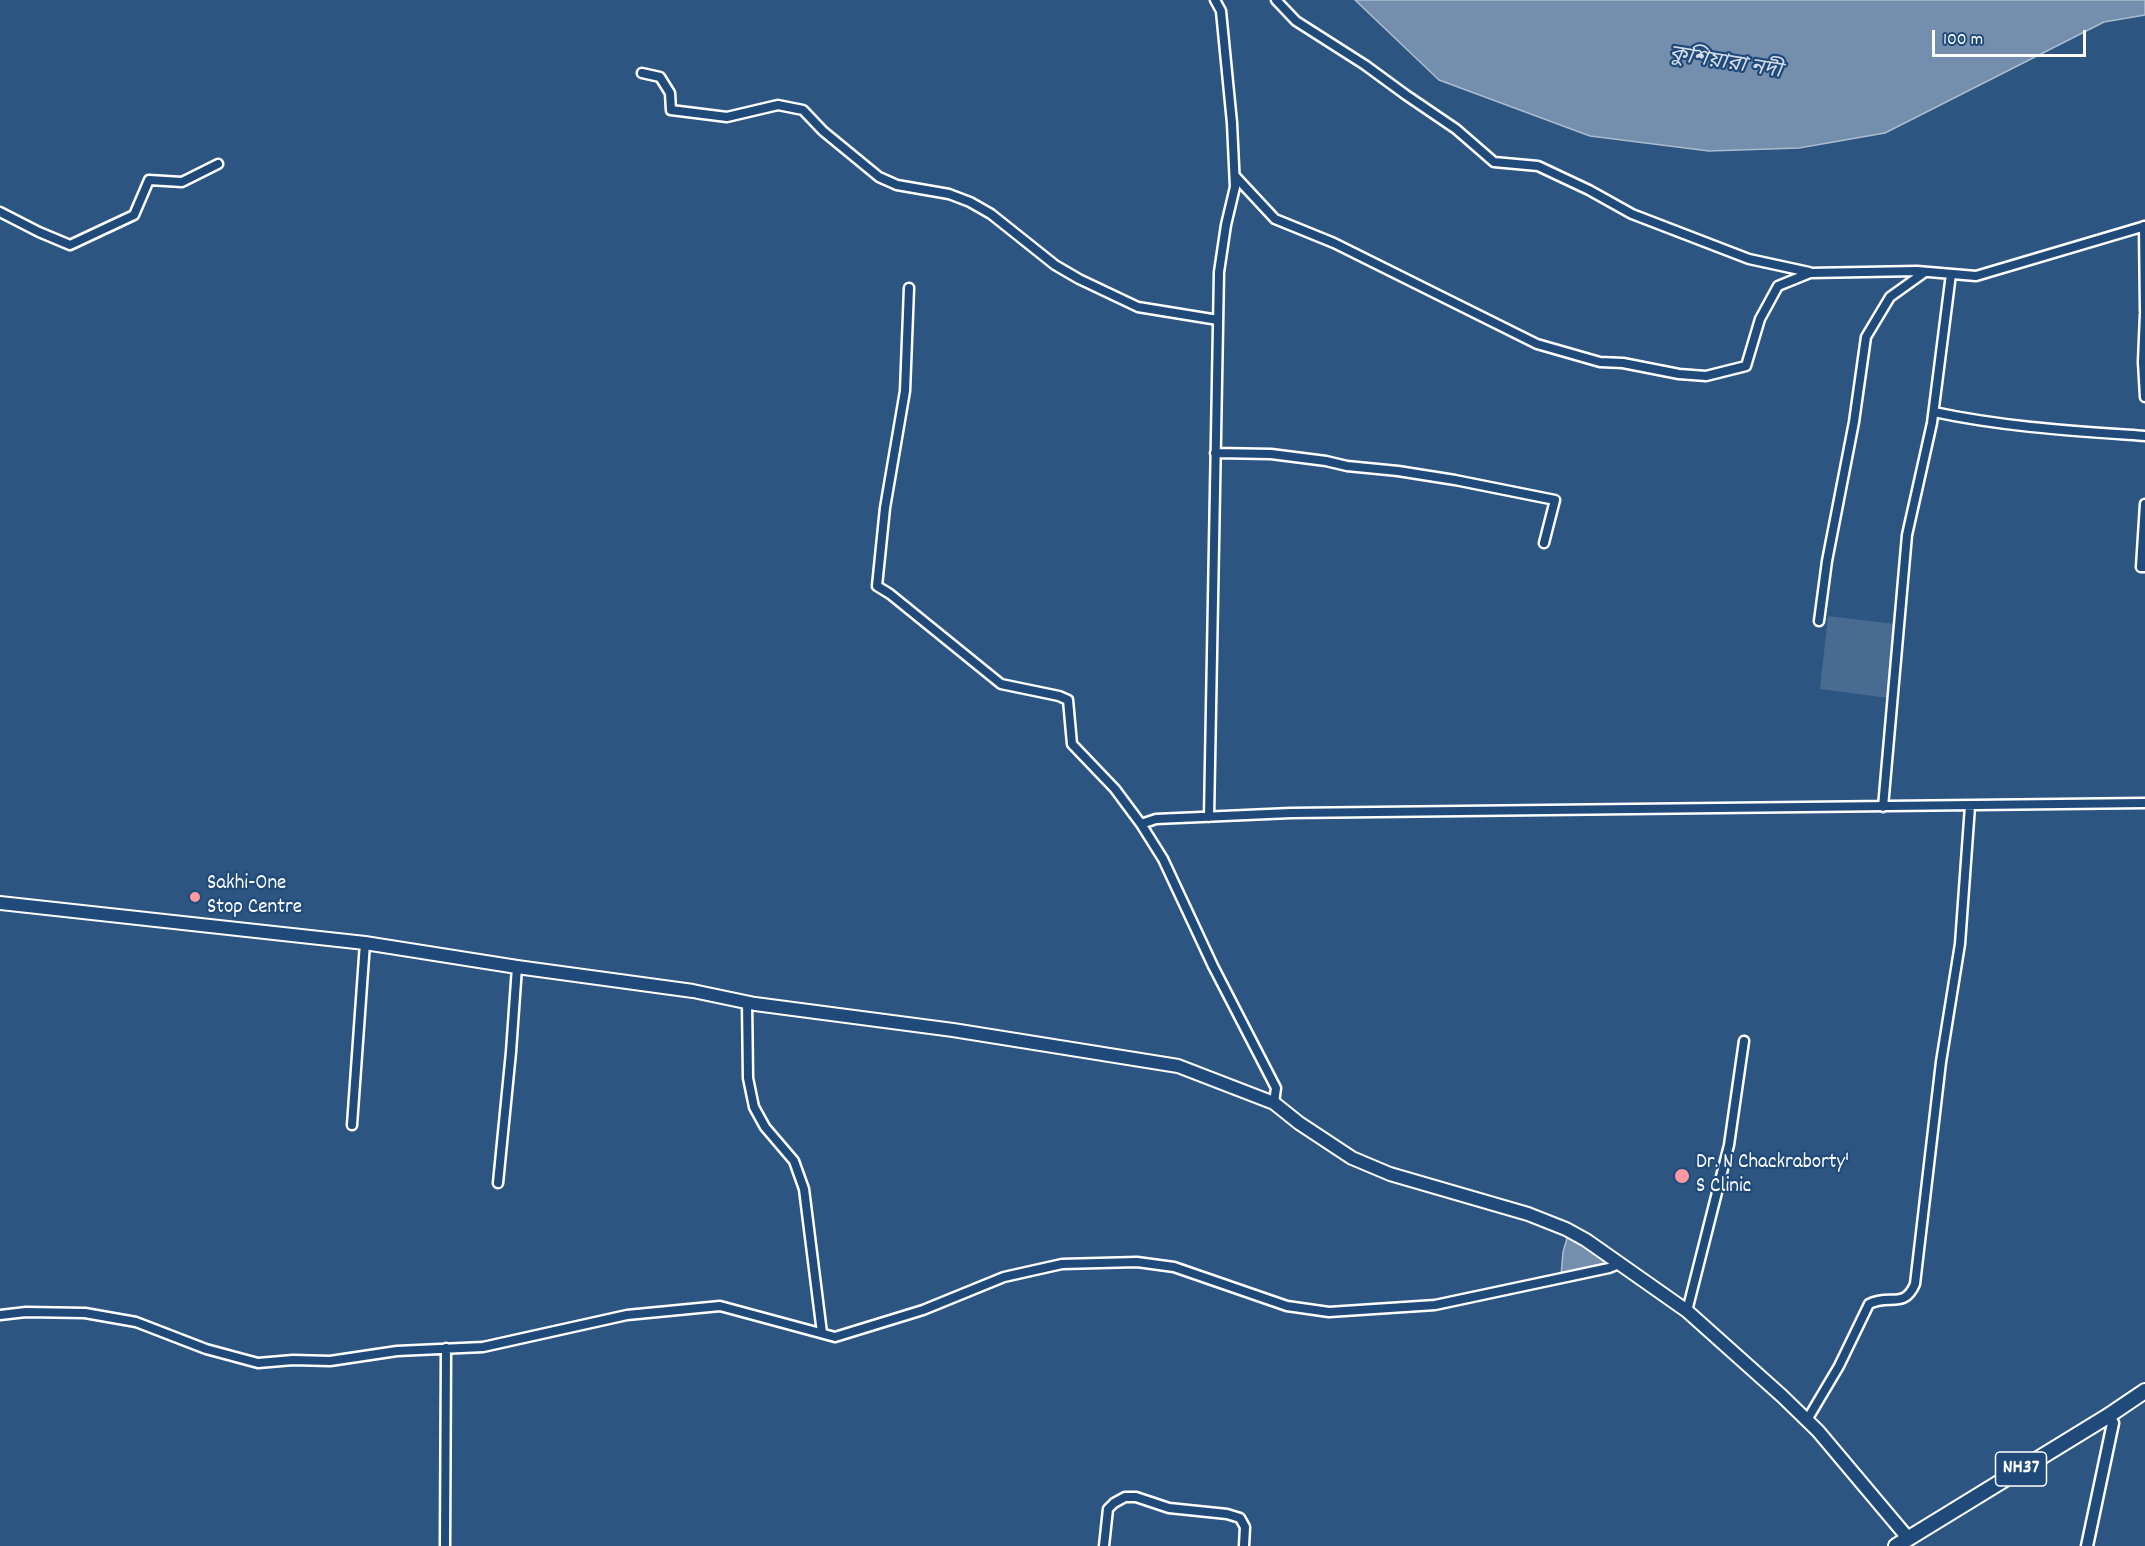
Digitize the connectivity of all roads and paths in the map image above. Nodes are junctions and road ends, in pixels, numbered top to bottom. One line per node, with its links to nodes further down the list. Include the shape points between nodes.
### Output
1 (1215, 0): 5 (street, via 1221,11)
2 (1276, 0): 9 (street, via 1296,21 1365,64 1456,129 1494,162 1538,166 1632,214 1749,259)
3 (642, 73): 13 (street, via 660,77 670,93 671,110 727,117 778,105 803,110 879,177 970,202 1079,279 1138,307)
4 (218, 164): 6 (street, via 182,182 149,180 134,215 70,245)
5 (1235, 177): 9 (street, via 1275,219 1334,243 1537,344 1599,362 1706,376 1746,366 1760,319 1778,286); 13 (street, via 1219,272)
6 (0, 212)
7 (2145, 226): 10 (street, via 1976,276); 12 (street)
8 (1925, 272): 9 (street); 10 (street); 21 (street, via 1890,297 1866,336)
9 (1810, 273)
10 (1951, 274): 15 (street)
11 (909, 288): 26 (street, via 905,391 885,508 877,586 1000,684 1068,700 1072,744)
12 (2145, 312): 14 (street)
13 (1218, 320): 17 (street)
14 (2145, 397)
15 (1934, 412): 16 (street, via 2036,428); 24 (street, via 1907,535)
16 (2145, 436)
17 (1215, 453): 19 (street, via 1326,460 1555,500); 25 (street)
18 (2145, 504): 20 (street, via 2141,567)
19 (1544, 543)
20 (2145, 567)
21 (1819, 621)
22 (2145, 803): 23 (street)
23 (1970, 806): 24 (street); 42 (street, via 1960,944 1941,1062 1915,1284 1910,1294 1901,1299 1877,1299 1869,1304)
24 (1883, 807): 25 (street, via 1595,808)
25 (1209, 817): 26 (street, via 1156,819)
26 (1141, 824): 32 (street, via 1163,859 1276,1088)
27 (0, 903): 28 (main road)
28 (365, 943): 29 (main road); 33 (street)
29 (517, 967): 30 (main road); 34 (street)
30 (747, 1002): 32 (main road, via 1178,1066); 38 (street, via 748,1078 754,1107 765,1127 794,1161 804,1189)
31 (1744, 1041): 36 (street, via 1729,1145)
32 (1274, 1103): 35 (main road, via 1352,1158 1390,1174 1528,1214 1566,1229)
33 (352, 1125)
34 (498, 1184)
35 (1621, 1263): 36 (main road); 38 (street, via 1609,1269 1436,1305 1329,1312 1287,1306 1174,1267 1137,1262 1062,1264 1004,1277 923,1311 835,1336)
36 (1687, 1311): 42 (main road)
37 (0, 1315): 39 (street, via 85,1313 136,1322 206,1349 258,1363 330,1361 397,1350)
38 (822, 1333): 39 (street, via 720,1306 627,1315 483,1347)
39 (446, 1348): 44 (street)
40 (2145, 1391): 41 (highway, NH37)
41 (2108, 1416): 43 (highway, NH37); 47 (street, via 2113,1423)
42 (1807, 1420): 43 (main road)
43 (1902, 1542)
44 (445, 1546)
45 (1104, 1546): 46 (street, via 1108,1509 1125,1497 1136,1497 1169,1508 1240,1518 1245,1527)
46 (1244, 1546)
47 (2087, 1546)

